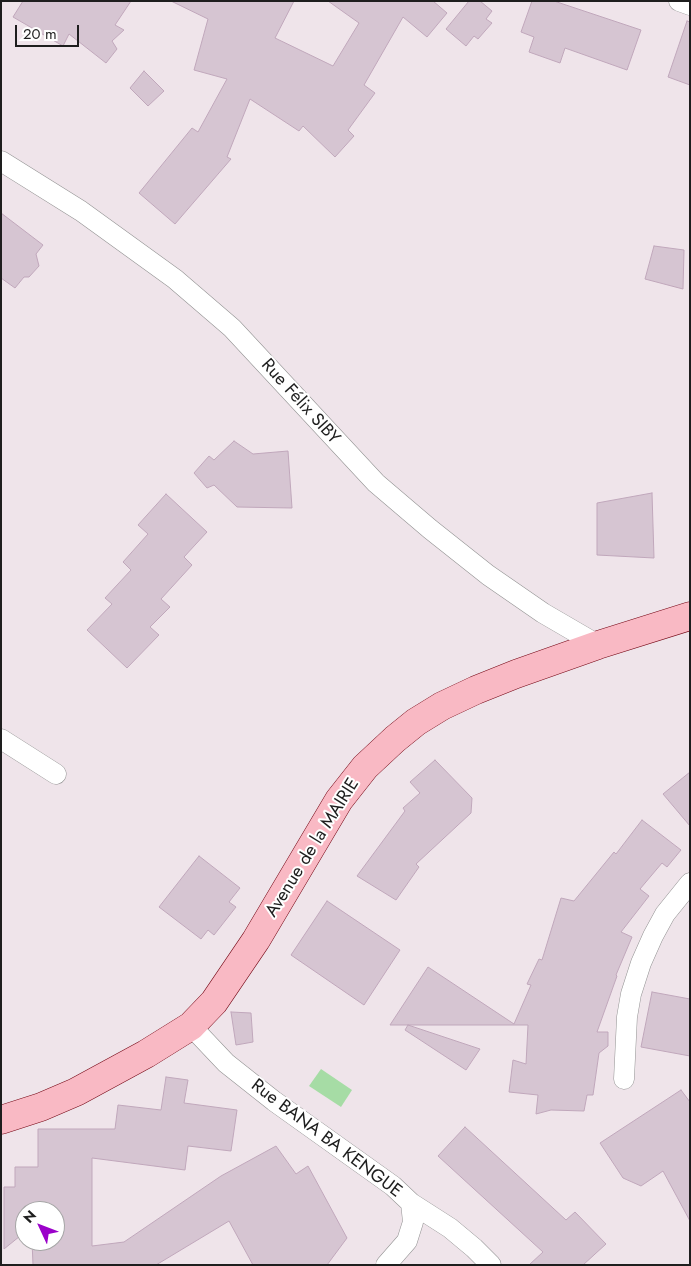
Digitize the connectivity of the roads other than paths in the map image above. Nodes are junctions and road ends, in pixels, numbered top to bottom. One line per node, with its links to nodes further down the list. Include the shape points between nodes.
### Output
1 (679, 1): 2 (street)
2 (690, 5)
3 (1, 161): 5 (street, Rue Félix SIBY, via 81,210 175,279 232,328 347,454 390,495 488,575)
4 (690, 616): 5 (main road, Avenue de la MAIRIE)
5 (598, 645): 9 (main road, Avenue de la MAIRIE, via 476,690 442,706 395,739 339,800 256,940 214,1002)
6 (1, 738): 7 (street)
7 (56, 774)
8 (690, 884): 10 (street, via 665,914 653,936 630,994)
9 (191, 1026): 11 (main road, Avenue de la MAIRIE, via 76,1092); 12 (street, Rue BANA BA KENGUE, via 226,1063 393,1186)
10 (624, 1079)
11 (1, 1120)
12 (411, 1203): 13 (street, Rue BANA BA KENGUE, via 414,1222 407,1241); 14 (street, via 450,1228)
13 (386, 1265)
14 (491, 1265)

